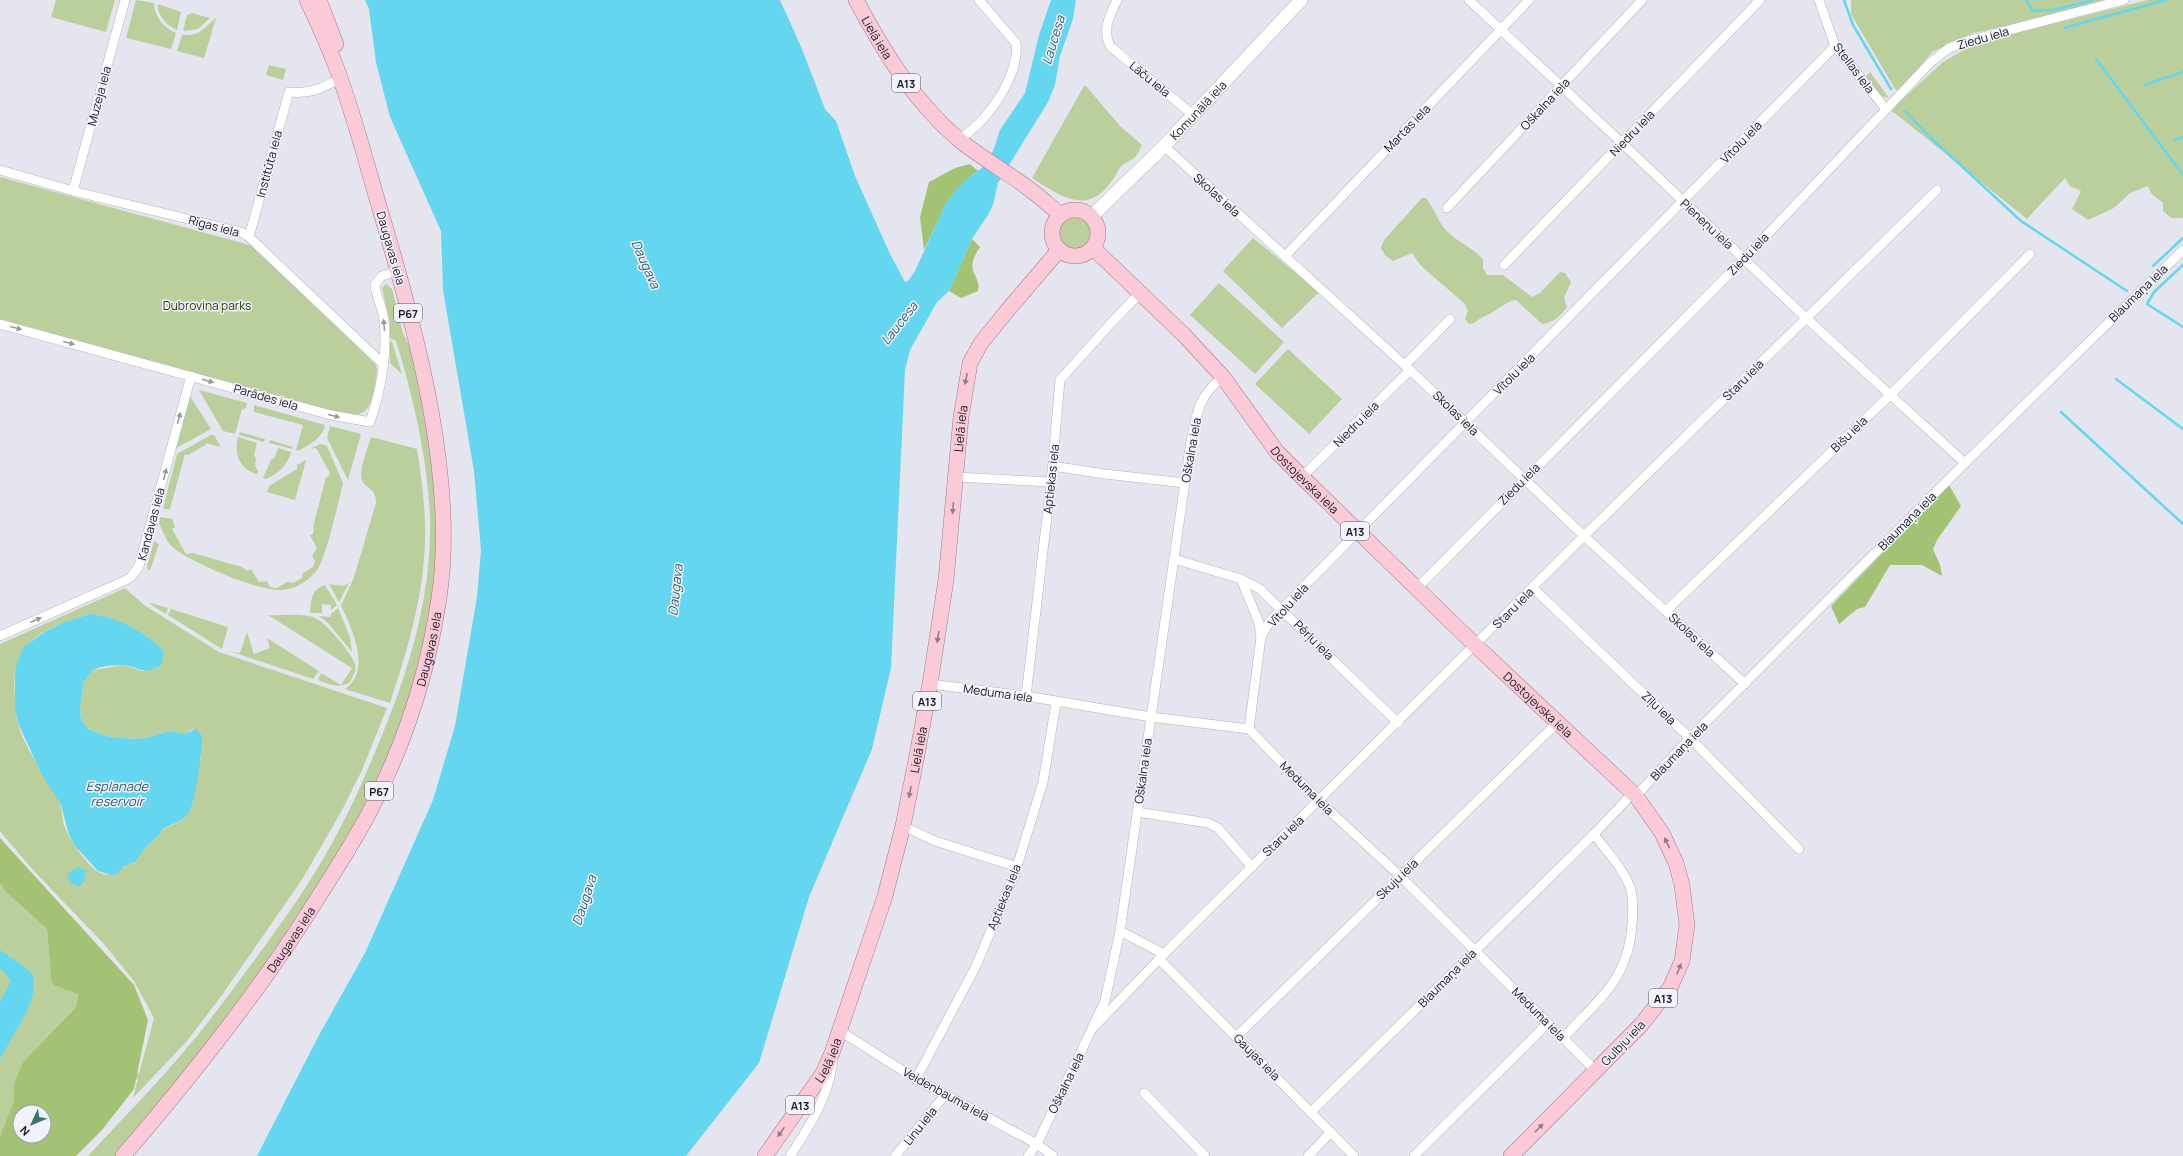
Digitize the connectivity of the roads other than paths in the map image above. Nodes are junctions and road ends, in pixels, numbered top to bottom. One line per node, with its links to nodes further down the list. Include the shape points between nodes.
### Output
1 (125, 0): 25 (street, Muzeja iela)
2 (308, 0): 16 (main road, Daugavas iela / P67)
3 (319, 0): 16 (main road, Daugavas iela / P67, via 339,54)
4 (856, 0): 20 (main road, Lielā iela / A13, via 903,80 933,115)
5 (979, 0): 20 (street, via 1016,43 1016,61 1000,95 983,119)
6 (1117, 0): 19 (street, Lāču iela, via 1108,19 1108,42 1111,47)
7 (1301, 0): 19 (street, Komunālā iela)
8 (1469, 0): 14 (street, Pieneņu iela)
9 (1529, 0): 14 (street, Martas iela)
10 (1642, 0): 17 (street, Oškalna iela)
11 (1760, 0): 21 (street, Niedru iela)
12 (1819, 0): 15 (street, Stellas iela)
13 (2124, 0): 18 (street, Ziedu iela, via 1949,48 1930,63)
14 (1500, 30): 17 (street, Pieneņu iela); 35 (street, Martas iela)
15 (1834, 46): 18 (street, Stellas iela); 26 (street, Vītolu iela)
16 (338, 73): 30 (street, Institūta iela, via 318,90 289,92); 38 (main road, Daugavas iela / P67)
17 (1560, 87): 21 (street, Pieneņu iela); 27 (street, Oškalna iela)
18 (1886, 109): 36 (street, Ziedu iela)
19 (1194, 115): 22 (street, Komunālā iela)
20 (960, 140): 28 (main road, Lielā iela / A13)
21 (1622, 143): 26 (street, Pieneņu iela); 37 (street, Niedru iela)
22 (1164, 146): 29 (street, Komunālā iela); 35 (street, Skolas iela)
23 (0, 170): 25 (street, Rīgas iela)
24 (1937, 190): 40 (street, Staru iela)
25 (73, 191): 30 (street, Rīgas iela)
26 (1683, 202): 36 (street, Pieneņu iela); 48 (street, Vītolu iela)
27 (1447, 208)
28 (1061, 214): 29 (main road, via 1080,210); 32 (main road, via 1052,232 1055,244)
29 (1092, 216): 31 (main road, via 1096,222 1098,236)
30 (250, 236): 43 (street, Rīgas iela)
31 (1093, 248): 32 (main road, via 1087,253 1073,256); 39 (main road, Dostojevska iela / A13)
32 (1060, 250): 51 (main road, Lielā iela / A13, one-way to 51, via 981,343 970,363 964,392)
33 (2183, 250): 49 (street, Blaumaņa iela)
34 (2030, 254): 47 (street, Bišu iela)
35 (1284, 256): 44 (street, Skolas iela)
36 (1744, 259): 40 (street, Pieneņu iela); 53 (street, Ziedu iela)
37 (1504, 265)
38 (398, 271): 43 (street, Parādes iela, one-way to 38, via 383,315 375,284 382,276); 102 (main road, Daugavas iela / P67, via 431,415 442,505 443,555 440,595 415,700 387,774 368,814 316,901 205,1059)
39 (1140, 293): 46 (main road, Dostojevska iela / A13, via 1183,334); 50 (street, Aptiekas iela, via 1060,380)
40 (1806, 318): 47 (street, Pieneņu iela); 57 (street, Staru iela)
41 (1450, 319): 44 (street, Niedru iela)
42 (0, 324): 45 (street, Parādes iela, one-way to 45)
43 (382, 364): 45 (street, Parādes iela, one-way to 43, via 331,415 370,422 375,408)
44 (1407, 367): 48 (street, Skolas iela); 52 (street, Niedru iela)
45 (191, 376): 64 (street, Kandavas iela, one-way to 45, via 126,580 137,570 155,513)
46 (1223, 378): 52 (main road, Dostojevska iela / A13, via 1277,452); 55 (street, Oškalna iela, via 1211,386 1202,399 1191,441)
47 (1890, 395): 49 (street, Pieneņu iela); 63 (street, Bišu iela)
48 (1466, 422): 53 (street, Skolas iela); 56 (street, Vītolu iela)
49 (1965, 463): 68 (street, Blaumaņa iela)
50 (1052, 466): 54 (street, Aptiekas iela); 55 (street)
51 (956, 477): 54 (street); 67 (main road, Lielā iela / A13, one-way to 67, via 946,580)
52 (1302, 478): 56 (main road, Dostojevska iela / A13)
53 (1524, 479): 57 (street, Skolas iela); 61 (street, Ziedu iela)
54 (1051, 482): 69 (street, Aptiekas iela)
55 (1185, 483): 58 (street, Oškalna iela)
56 (1358, 533): 61 (main road, Dostojevska iela / A13); 62 (street, Vītolu iela)
57 (1584, 536): 60 (street, Staru iela); 63 (street, Skolas iela)
58 (1174, 559): 59 (street, Pērļu iela); 71 (street, Oškalna iela)
59 (1241, 579): 62 (street, Pērļu iela, via 1260,589); 65 (street, via 1259,623)
60 (1533, 588): 66 (street, Staru iela); 75 (street, Zīļu iela)
61 (1416, 589): 66 (main road, Dostojevska iela / A13)
62 (1282, 609): 65 (street, Vītolu iela); 73 (street, Pērļu iela)
63 (1666, 611): 68 (street, Skolas iela)
64 (0, 636)
65 (1261, 637): 74 (street, Vītolu iela)
66 (1475, 645): 72 (main road, Dostojevska iela / A13); 73 (street, Staru iela)
67 (930, 684): 69 (street, Meduma iela); 79 (main road, Lielā iela / A13, one-way to 79)
68 (1745, 684): 75 (street, Blaumaņa iela)
69 (1026, 696): 70 (street, Meduma iela)
70 (1056, 703): 71 (street, Meduma iela); 82 (street, Aptiekas iela, via 1043,782)
71 (1151, 717): 74 (street, Meduma iela); 78 (street, Oškalna iela)
72 (1558, 722): 76 (main road, Dostojevska iela / A13); 84 (street, Skuju iela)
73 (1398, 723): 77 (street, Staru iela)
74 (1249, 729): 77 (street, Meduma iela)
75 (1690, 738): 76 (street, Blaumaņa iela); 81 (street, Zīļu iela)
76 (1634, 795): 80 (street, Blaumaņa iela); 94 (main road, Gulbju iela / A13, one-way to 76, via 1656,1008 1677,975 1688,925 1676,863 1662,833)
77 (1319, 801): 83 (street, Staru iela); 84 (street, Meduma iela)
78 (1137, 812): 83 (street, via 1218,828); 85 (street, Oškalna iela)
79 (903, 826): 82 (street, via 935,841); 90 (main road, Lielā iela / A13, via 886,896)
80 (1594, 834): 86 (street, Blaumaņa iela); 92 (street, via 1630,890 1633,916 1631,941 1628,956 1613,985)
81 (1798, 849)
82 (1017, 867): 95 (street, Aptiekas iela, via 976,966)
83 (1252, 867): 87 (street, Staru iela)
84 (1400, 876): 86 (street, Meduma iela); 91 (street, Skuju iela)
85 (1120, 931): 87 (street, Gaujas iela); 89 (street, Oškalna iela, via 1106,996)
86 (1475, 950): 88 (street, Meduma iela); 98 (street, Blaumaņa iela)
87 (1162, 956): 89 (street, Staru iela); 91 (street, Gaujas iela)
88 (1547, 1024): 92 (street, Meduma iela); 110 (street)
89 (1092, 1029): 100 (street, Oškalna iela)
90 (840, 1031): 93 (main road, Lielā iela / A13); 95 (street, Veidenbauma iela)
91 (1236, 1037): 98 (street, Gaujas iela)
92 (1562, 1038): 94 (street, Meduma iela)
93 (832, 1053): 103 (main road, Lielā iela / A13, one-way to 103, via 823,1073); 104 (street, via 832,1073 825,1096 810,1126)
94 (1596, 1071): 111 (main road, Gulbju iela / A13, one-way to 94)
95 (916, 1079): 97 (street, Veidenbauma iela)
96 (1144, 1093): 101 (street)
97 (945, 1095): 100 (street, Veidenbauma iela); 105 (street, Linu iela)
98 (1312, 1111): 99 (street, Gaujas iela)
99 (1331, 1132): 108 (street); 109 (street, Gaujas iela)
100 (1037, 1144): 106 (street, Oškalna iela); 107 (street, Veidenbauma iela)
101 (1201, 1155)
102 (124, 1156)
103 (765, 1156)
104 (790, 1156)
105 (895, 1156)
106 (1028, 1156)
107 (1053, 1156)
108 (1308, 1156)
109 (1354, 1156)
110 (1414, 1156)
111 (1511, 1156)

